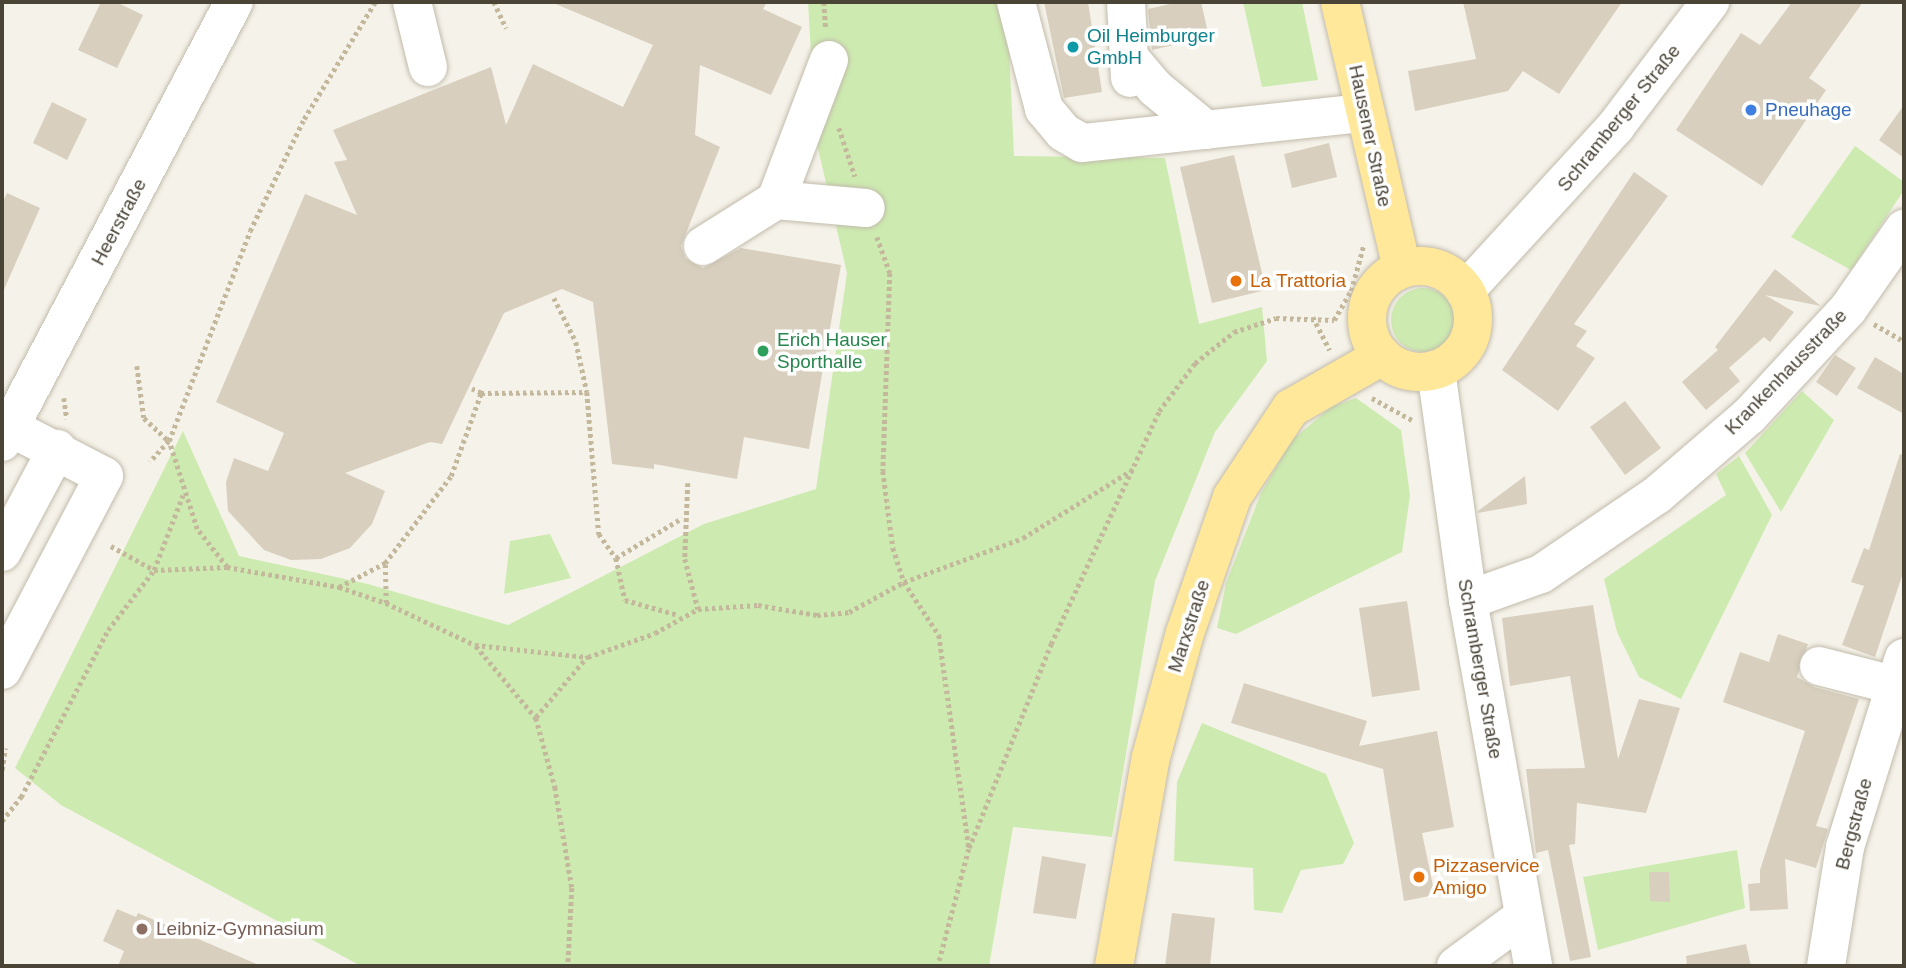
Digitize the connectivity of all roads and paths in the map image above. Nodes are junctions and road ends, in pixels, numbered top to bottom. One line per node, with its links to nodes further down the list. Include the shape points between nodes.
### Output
1 (234, 2): 29 (street, Heerstraße)
2 (375, 2): 35 (path, via 304,119 250,231)
3 (412, 2): 12 (street)
4 (494, 2): 10 (path)
5 (824, 2): 11 (path)
6 (1016, 2): 15 (street, via 1029,66 1044,108 1063,132 1082,143)
7 (1126, 2): 15 (street, via 1128,67)
8 (1340, 2): 13 (main road, Hausener Straße)
9 (1710, 2): 22 (street, Schramberger Straße, via 1616,126)
10 (506, 28)
11 (829, 60): 16 (street)
12 (428, 67)
13 (1365, 113): 15 (street); 21 (main road, Hausener Straße)
14 (838, 119): 17 (path)
15 (1206, 130)
16 (776, 200): 17 (street); 20 (street)
17 (866, 208): 47 (path, via 890,273 883,471 892,548)
18 (1904, 229): 49 (street, Krankenhausstraße, via 1848,309 1767,396 1657,495 1541,574)
19 (1362, 238): 37 (path, via 1356,277 1334,320 1276,318 1232,333 1195,363 1159,411)
20 (703, 246)
21 (1402, 270): 22 (main road, via 1437,269); 26 (main road, via 1378,287 1368,314 1373,344)
22 (1465, 291): 28 (main road, via 1472,306 1470,338 1462,352)
23 (554, 298): 31 (path, via 576,342)
24 (1888, 332): 25 (path)
25 (1904, 341)
26 (1382, 356): 28 (main road, via 1407,370); 66 (main road, Marxstraße, via 1291,408 1232,497 1185,633 1151,757)
27 (137, 366): 35 (path, via 144,418)
28 (1436, 370): 49 (street, Schramberger Straße)
29 (40, 372): 33 (street, Heerstraße); 34 (path, via 69,382 62,406)
30 (472, 388): 32 (path)
31 (587, 392): 32 (path); 43 (path, via 599,534)
32 (481, 393): 44 (path, via 451,476)
33 (5, 431): 34 (street)
34 (63, 437): 42 (street); 56 (street, via 104,476)
35 (169, 441): 36 (path); 39 (path)
36 (150, 462)
37 (1135, 468): 47 (path, via 1023,538); 62 (path, via 1051,644)
38 (688, 483): 40 (path)
39 (184, 494): 45 (path, via 197,529); 46 (path)
40 (682, 518): 43 (path); 51 (path, via 685,559)
41 (111, 546): 46 (path)
42 (2, 552)
43 (616, 558): 52 (path, via 625,600)
44 (385, 563): 48 (path); 50 (path)
45 (227, 567): 46 (path); 48 (path)
46 (154, 569): 61 (path, via 108,630 21,797)
47 (904, 582): 51 (path, via 849,612 817,615 758,605); 62 (path, via 939,635)
48 (339, 587): 50 (path)
49 (1468, 600): 63 (street, Schramberger Straße)
50 (386, 603): 53 (path)
51 (698, 609): 52 (path)
52 (679, 615): 54 (path, via 655,633)
53 (475, 645): 54 (path); 58 (path)
54 (588, 657): 58 (path)
55 (1819, 666): 57 (street, Bergstraße)
56 (2, 670)
57 (1899, 672): 69 (street, Bergstraße, via 1845,847)
58 (536, 718): 64 (path, via 555,787 572,888)
59 (5, 748): 60 (path)
60 (2, 770)
61 (2, 821)
62 (969, 849): 65 (path)
63 (1524, 916): 67 (street); 68 (street, Schramberger Straße)
64 (568, 966)
65 (938, 966)
66 (1114, 966)
67 (1456, 966)
68 (1533, 966)
69 (1826, 966)

